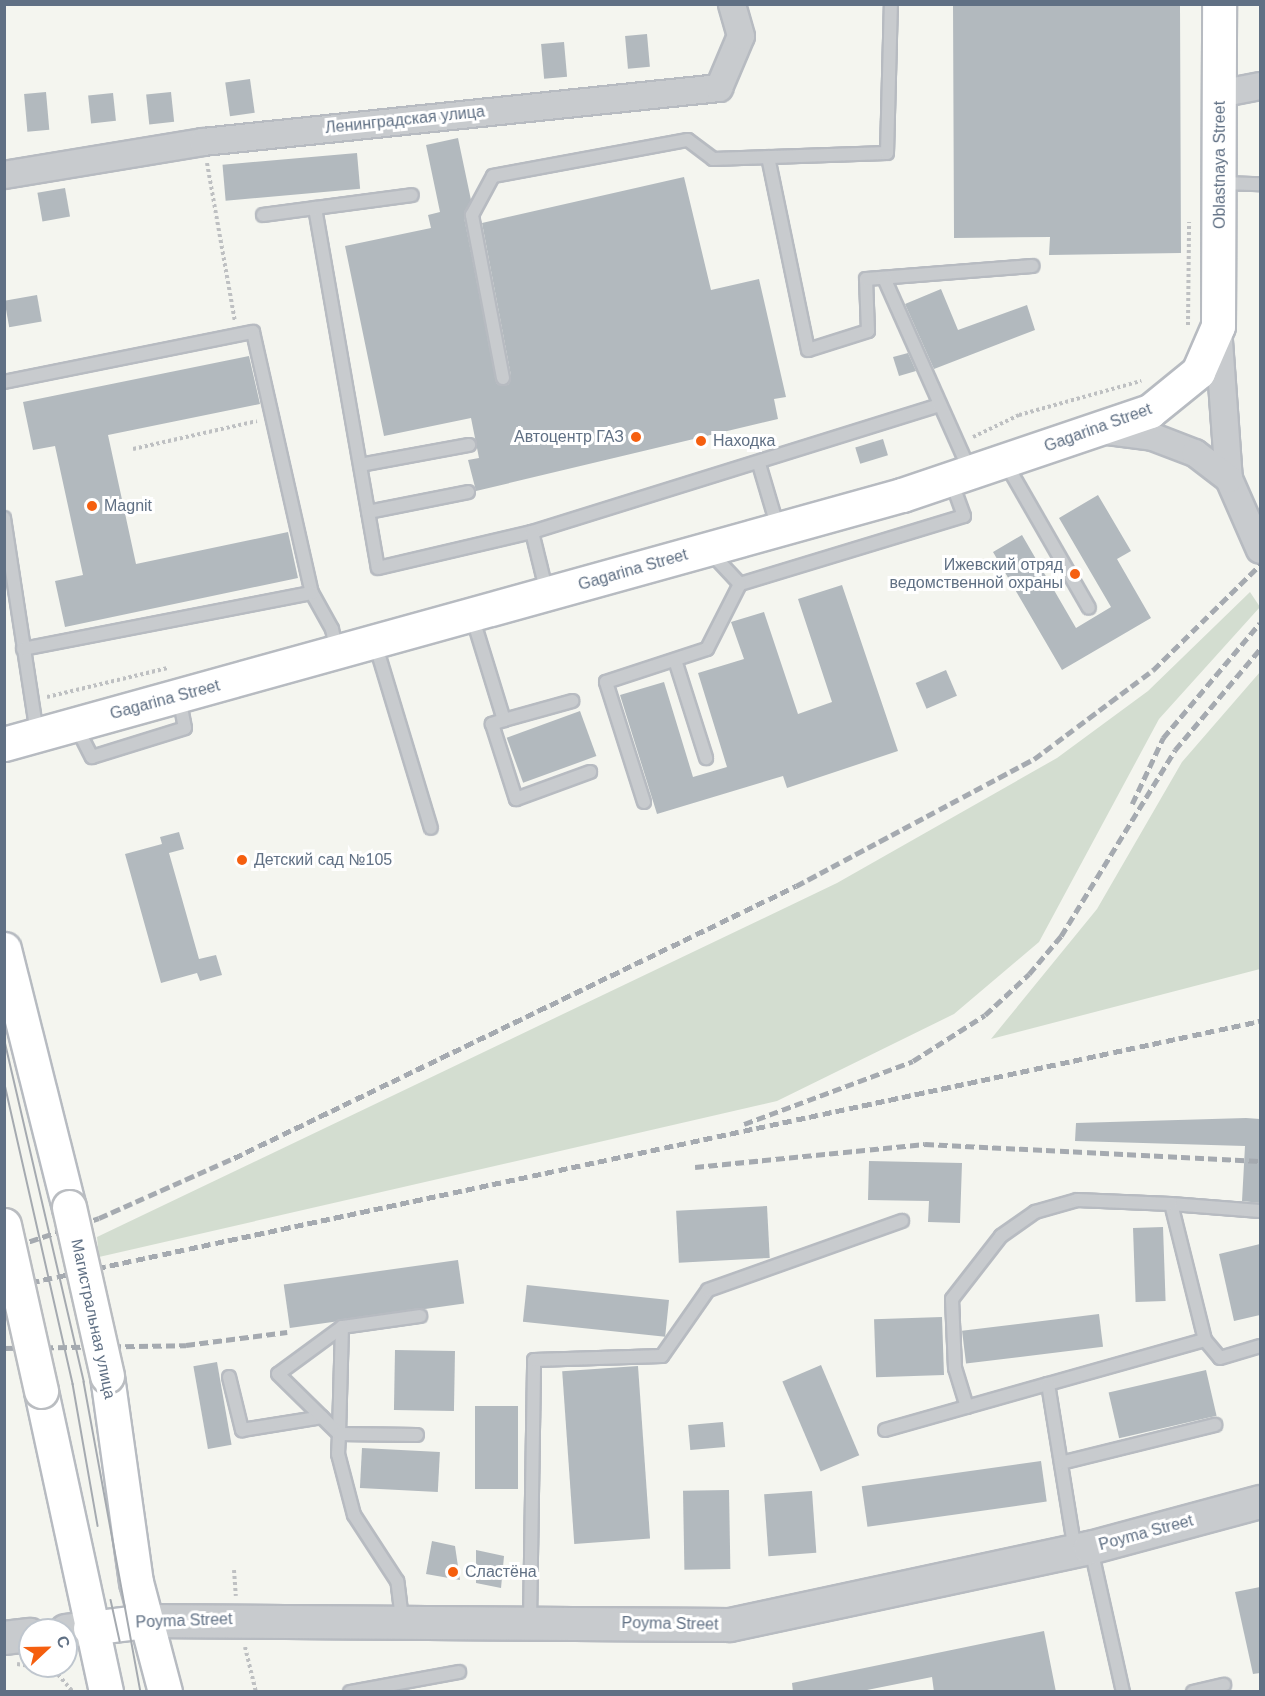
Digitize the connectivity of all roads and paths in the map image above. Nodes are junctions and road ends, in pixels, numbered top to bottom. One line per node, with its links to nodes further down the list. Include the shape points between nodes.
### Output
1 (732, 4): 6 (street, Ленинградская улица, via 741,36 719,88)
2 (891, 4): 7 (lane, via 887,153)
3 (1219, 4): 5 (main road, Oblastnaya Street)
4 (1260, 86): 5 (street)
5 (1219, 94): 9 (main road, Oblastnaya Street)
6 (203, 142): 8 (street, Ленинградская улица); 18 (path)
7 (768, 157): 16 (lane, via 808,350 868,331 866,279); 19 (lane, via 713,159 687,140 493,176 472,215)
8 (4, 175)
9 (1222, 183): 10 (lane); 17 (main road, Oblastnaya Street)
10 (1260, 184)
11 (412, 195): 12 (lane)
12 (315, 208): 13 (lane); 29 (lane)
13 (263, 215)
14 (1189, 218): 17 (path)
15 (1032, 266): 16 (lane)
16 (884, 278): 22 (lane)
17 (1203, 330): 24 (main road, Gagarina Street, via 1198,372 1178,392 1150,411); 31 (street)
18 (237, 335): 21 (lane); 23 (lane, via 253,332)
19 (503, 378)
20 (1145, 380): 30 (path, via 1019,414)
21 (4, 382)
22 (940, 405): 28 (lane); 30 (lane)
23 (272, 417): 26 (path); 40 (lane)
24 (1100, 430): 27 (main road, Gagarina Street); 31 (street, via 1153,437 1195,453)
25 (469, 445): 29 (lane)
26 (133, 449)
27 (1004, 461): 30 (main road, Gagarina Street); 42 (lane)
28 (759, 464): 35 (lane); 36 (lane)
29 (360, 465): 33 (lane)
30 (960, 465): 35 (main road, Gagarina Street); 39 (lane, via 964,516)
31 (1229, 478): 38 (street)
32 (468, 492): 33 (lane)
33 (368, 512): 36 (lane, via 378,568)
34 (4, 518): 45 (lane)
35 (778, 530): 37 (main road, Gagarina Street)
36 (532, 532): 41 (lane)
37 (708, 549): 39 (lane); 41 (main road, Gagarina Street)
38 (1260, 550)
39 (740, 584): 47 (lane, via 707,649)
40 (312, 593): 45 (lane); 46 (lane, via 332,629)
41 (548, 594): 43 (main road, Gagarina Street)
42 (1089, 608)
43 (472, 615): 44 (main road, Gagarina Street); 49 (lane)
44 (375, 642): 46 (main road, Gagarina Street); 55 (lane)
45 (23, 649): 50 (lane)
46 (337, 653): 50 (main road, Gagarina Street)
47 (675, 660): 52 (lane); 54 (lane, via 606,682)
48 (572, 701): 49 (lane)
49 (504, 720): 53 (lane, via 492,724 516,799)
50 (38, 735): 51 (main road, Gagarina Street)
51 (4, 744)
52 (706, 758)
53 (590, 772)
54 (644, 802)
55 (431, 828)
56 (4, 949): 78 (main road, Магистральная улица, bridge, via 107,1376)
57 (1171, 1204): 58 (lane); 63 (lane); 67 (lane, via 1077,1200 1035,1212 1001,1236 952,1299 956,1368)
58 (1260, 1211)
59 (902, 1221): 79 (lane, via 708,1290 662,1356 534,1360)
60 (4, 1225): 76 (main road, bridge, via 41,1391)
61 (420, 1316): 62 (lane)
62 (342, 1327): 68 (lane, via 278,1374); 71 (lane)
63 (1205, 1340): 64 (lane, via 1220,1358); 66 (lane)
64 (1260, 1346)
65 (229, 1377): 68 (lane, via 242,1431)
66 (1048, 1384): 67 (lane); 73 (lane)
67 (967, 1407): 70 (lane)
68 (322, 1417): 71 (lane)
69 (1215, 1425): 73 (lane)
70 (885, 1430)
71 (339, 1434): 72 (lane); 77 (lane, via 338,1454 354,1515 396,1581)
72 (417, 1435)
73 (1061, 1463): 75 (lane)
74 (1260, 1502): 75 (street, Poyma Street)
75 (1083, 1549): 79 (street, Poyma Street, via 730,1625); 90 (lane)
76 (76, 1618)
77 (402, 1619): 78 (street, Poyma Street); 79 (street, Poyma Street)
78 (145, 1621): 80 (main road, Poyma Street); 87 (main road, Магистральная улица)
79 (530, 1622)
80 (78, 1629): 86 (main road)
81 (246, 1650): 88 (path)
82 (6, 1651): 85 (path, via 54,1670)
83 (459, 1672): 89 (lane)
84 (1224, 1685): 91 (lane)
85 (73, 1692)
86 (106, 1692)
87 (165, 1692)
88 (256, 1692)
89 (350, 1692)
90 (1123, 1692)
91 (1193, 1692)

